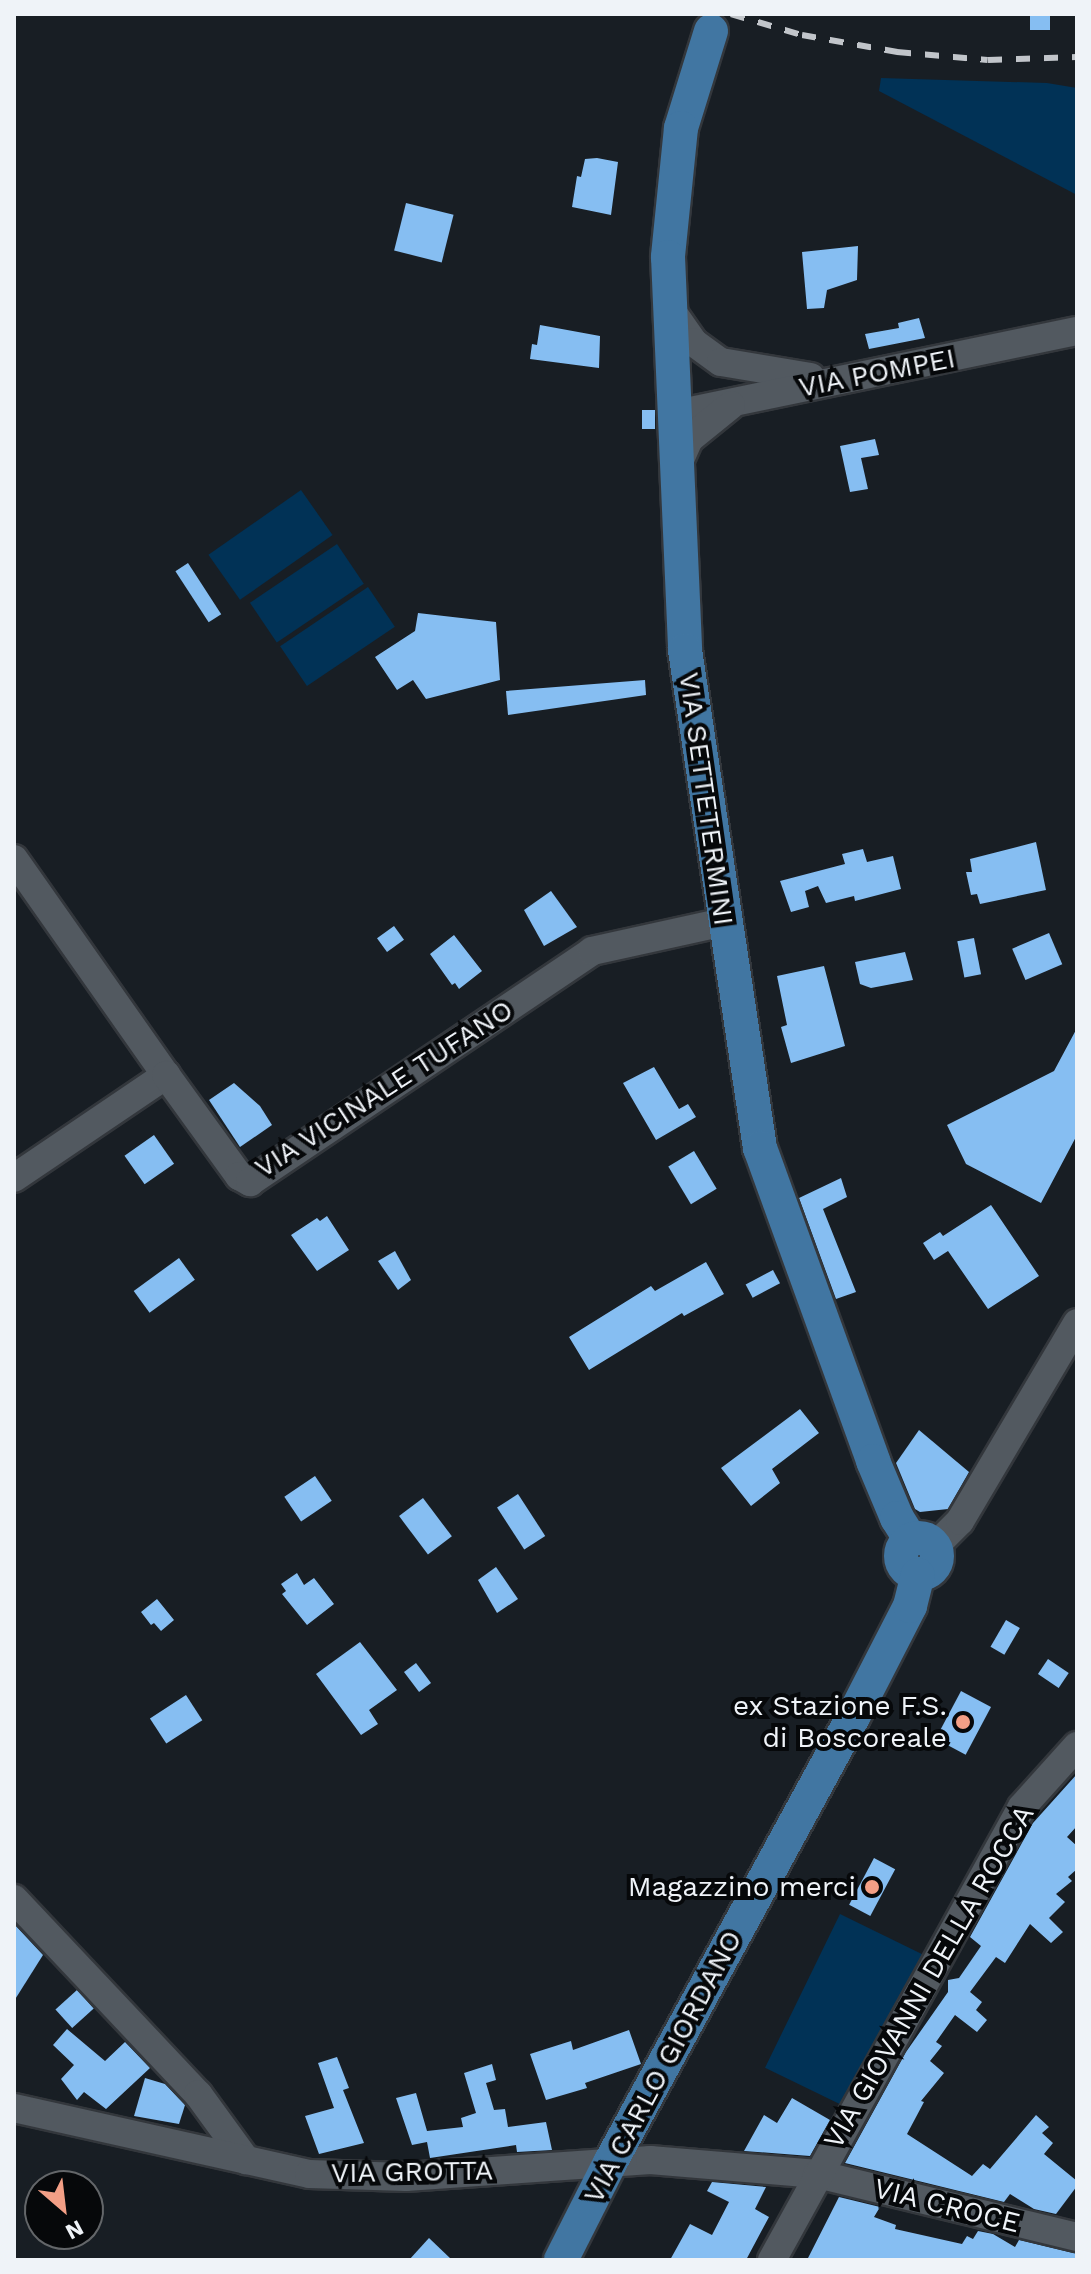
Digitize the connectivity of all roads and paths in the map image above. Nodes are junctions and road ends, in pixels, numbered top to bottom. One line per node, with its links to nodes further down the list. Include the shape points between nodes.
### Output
1 (711, 31): 2 (main road, VIA SETTETERMINI, via 681,128 668,257)
2 (671, 310): 4 (street, via 693,342 721,362); 6 (main road, VIA SETTETERMINI)
3 (1074, 335): 4 (street, VIA POMPEI)
4 (836, 381): 5 (street, VIA POMPEI)
5 (739, 400): 6 (street, VIA POMPEI); 7 (street, via 689,439)
6 (676, 414): 7 (main road, VIA SETTETERMINI)
7 (678, 464): 9 (main road, VIA SETTETERMINI, via 685,650)
8 (14, 859): 10 (street)
9 (724, 922): 10 (street, VIA VICINALE TUFANO, via 592,951 250,1182 239,1176); 13 (main road, VIA SETTETERMINI, via 760,1148 873,1461 897,1518)
10 (166, 1075): 11 (street)
11 (14, 1178)
12 (1077, 1323): 13 (street, via 960,1521)
13 (921, 1553): 18 (main road, VIA CARLO GIORDANO, via 910,1606)
14 (1077, 1746): 19 (street, VIA GIOVANNI DELLA ROCCA, via 1022,1807)
15 (14, 1899): 17 (street, via 198,2094)
16 (14, 2108): 17 (street, VIA GROTTA)
17 (246, 2160): 18 (street, VIA GROTTA, via 309,2174 406,2177)
18 (610, 2163): 19 (street, VIA GROTTA, via 650,2160); 21 (main road, VIA CARLO GIORDANO)
19 (817, 2174): 20 (street, VIA CROCE); 22 (street, VIA GIOVANNI DELLA ROCCA)
20 (1077, 2237)
21 (561, 2260)
22 (772, 2260)

